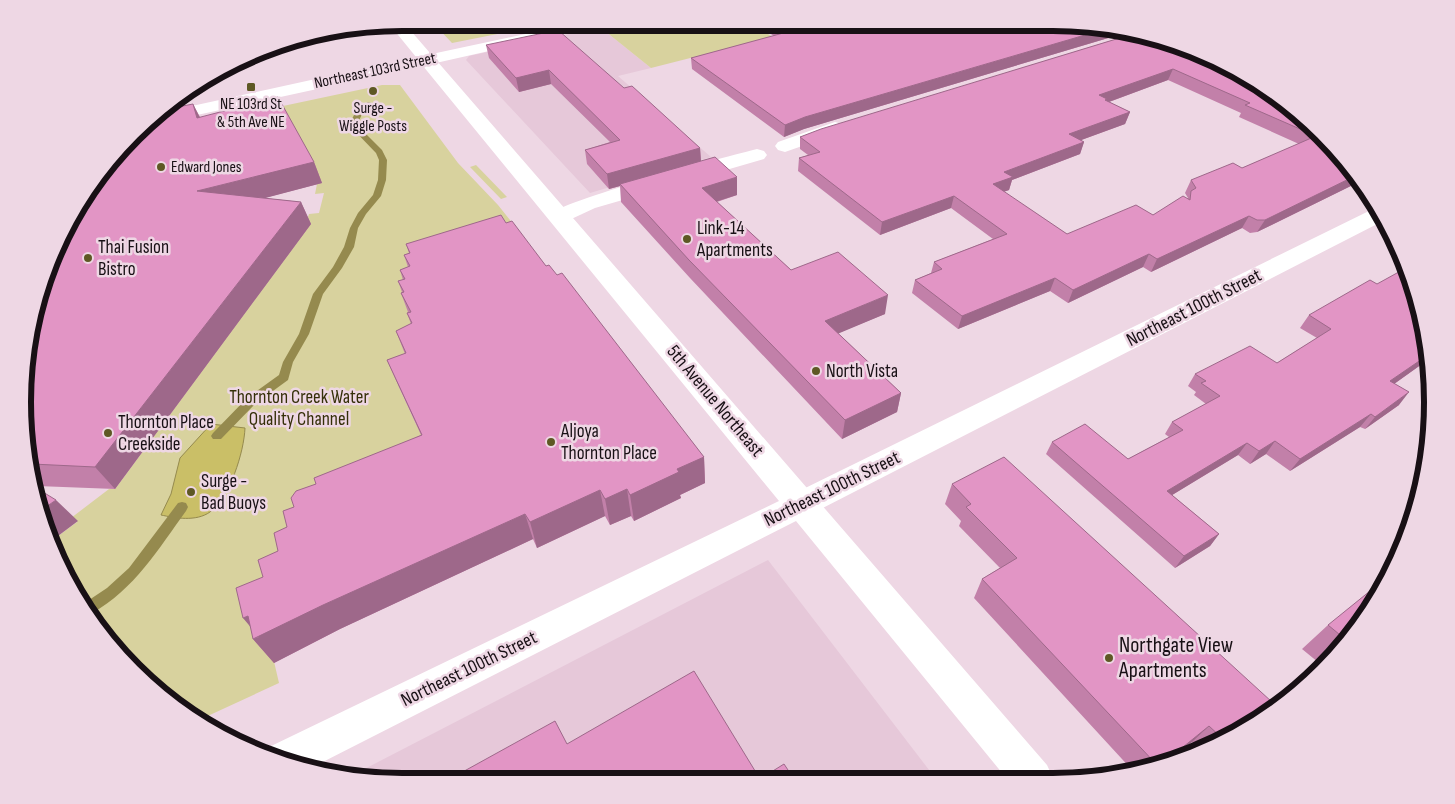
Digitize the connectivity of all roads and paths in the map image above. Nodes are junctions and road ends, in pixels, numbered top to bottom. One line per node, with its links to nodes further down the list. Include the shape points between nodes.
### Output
1 (402, 31): 7 (street, 5th Avenue Northeast)
2 (560, 31): 7 (street, Northeast 103rd Street)
3 (1126, 38): 5 (street)
4 (1148, 44): 6 (street)
5 (1107, 46)
6 (1161, 50)
7 (428, 60): 8 (street, Northeast 103rd Street); 12 (street, 5th Avenue Northeast)
8 (166, 116)
9 (853, 123): 10 (street)
10 (785, 146)
11 (757, 155): 12 (street, via 588,204)
12 (559, 216): 14 (street, 5th Avenue Northeast)
13 (1374, 217): 14 (street, Northeast 100th Street)
14 (802, 504): 15 (street, Northeast 100th Street); 16 (street, 5th Avenue Northeast)
15 (293, 756)
16 (1029, 773)

